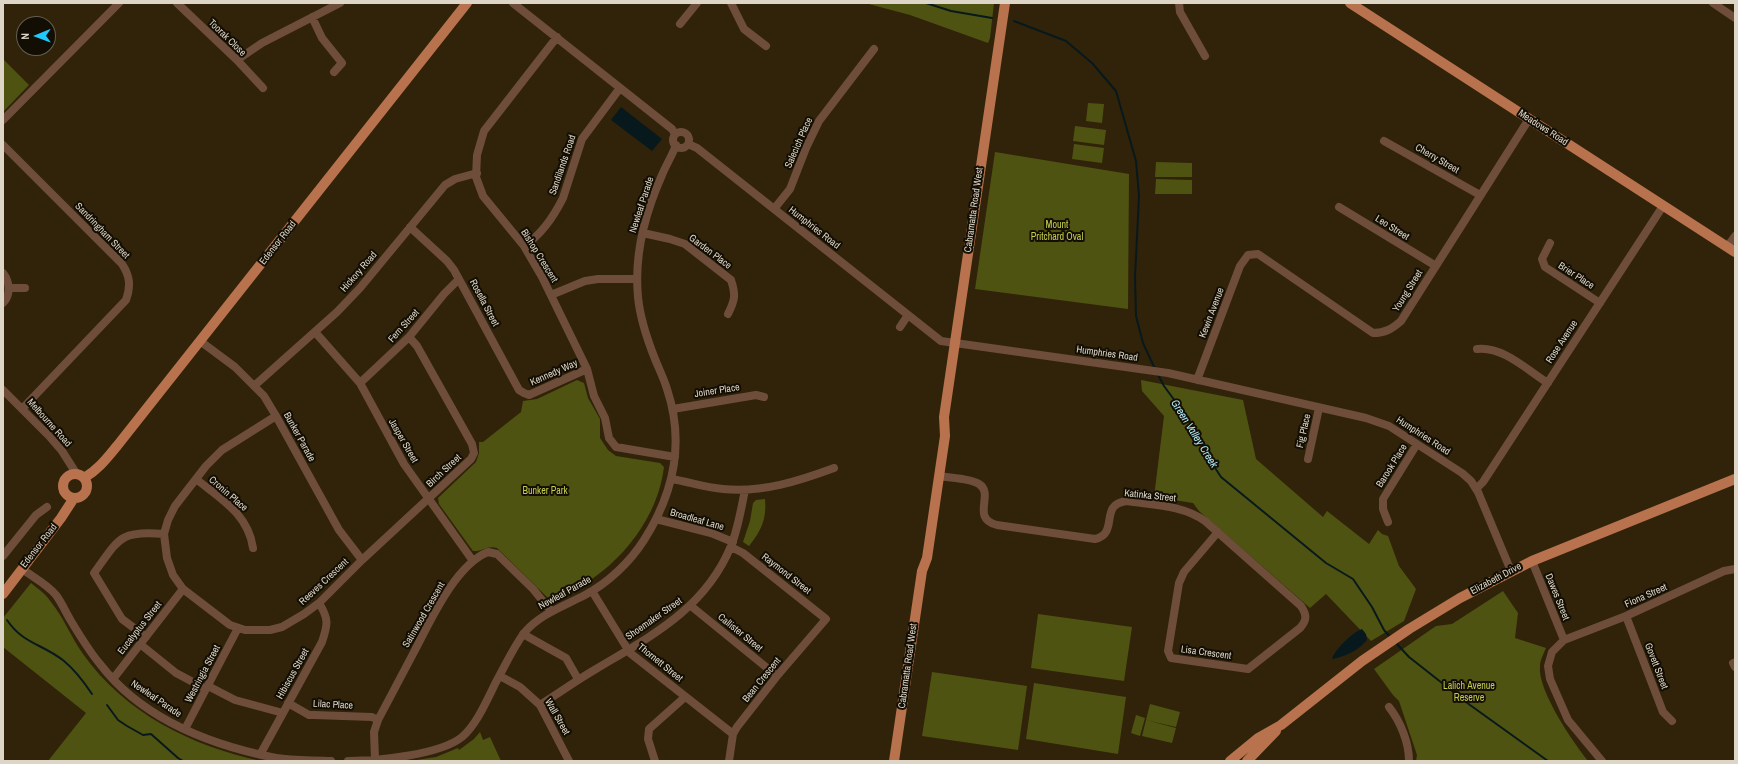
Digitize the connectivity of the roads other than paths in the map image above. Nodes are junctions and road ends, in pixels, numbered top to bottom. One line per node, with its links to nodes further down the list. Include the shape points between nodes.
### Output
1 (118, 3): 24 (street)
2 (177, 3): 19 (street, Toorak Close)
3 (340, 3): 12 (street)
4 (467, 3): 56 (main road, Edensor Road)
5 (513, 3): 15 (street)
6 (698, 3): 14 (street)
7 (731, 3): 16 (street, via 744,29)
8 (1005, 3): 57 (main road, Cabramatta Road West)
9 (1179, 3): 18 (street, via 1180,12)
10 (1350, 3): 23 (main road, Meadows Road)
11 (1713, 3): 13 (street)
12 (312, 17): 19 (street, via 262,43); 20 (street, via 322,38 342,63)
13 (1735, 18)
14 (680, 24)
15 (557, 38): 22 (street); 30 (street, Bishop Crescent, via 484,131 477,155)
16 (766, 46)
17 (874, 48): 34 (street, Salecich Place, via 819,121 790,189)
18 (1205, 56)
19 (237, 60): 21 (street, Toorak Close)
20 (334, 72)
21 (262, 88)
22 (620, 88): 25 (street); 39 (street, Sandilands Road, via 582,139 559,206 537,236)
23 (1529, 119): 31 (street, Young Street); 32 (main road, Meadows Road)
24 (3, 120)
25 (675, 134): 27 (street, via 681,131 686,133 689,138); 28 (street, via 673,141)
26 (1384, 141): 31 (street, Cherry Street)
27 (688, 144): 28 (street, via 683,148); 34 (street, Humphries Road, via 697,148)
28 (676, 145): 36 (street, Newleaf Parade, via 650,206)
29 (3, 146): 69 (street, Sandringham Street, via 122,264 128,272 130,283 126,300)
30 (477, 173): 35 (street, Hickory Road, via 455,179 445,185); 39 (street, Bishop Crescent, via 478,185 483,196)
31 (1480, 195): 42 (street, Young Street)
32 (1663, 206): 40 (main road, Meadows Road); 50 (street, Rose Avenue)
33 (1339, 207): 42 (street, Leo Street)
34 (774, 209): 52 (street, Humphries Road)
35 (410, 227): 44 (street, Rosella Street, via 447,261); 54 (street, Hickory Road, via 360,288)
36 (643, 233): 45 (street, Newleaf Parade, via 638,255); 51 (street, Garden Place, via 685,244 731,280 735,302)
37 (1735, 236): 40 (street)
38 (1550, 243): 50 (street, Brier Place, via 1542,259 1545,267)
39 (524, 246): 48 (street, Bishop Crescent)
40 (1731, 250)
41 (1248, 255): 42 (street, Young Street, via 1258,254 1373,333 1383,333 1401,321); 60 (street, Kewin Avenue, via 1240,266)
42 (1436, 266)
43 (3, 273): 46 (street)
44 (459, 279): 55 (street, Fern Street); 65 (street, Rosella Street, via 519,390)
45 (637, 279): 48 (street, via 592,280); 67 (street, Newleaf Parade, via 641,316)
46 (9, 288): 47 (street); 49 (street, via 8,297)
47 (25, 288)
48 (551, 295): 59 (street, Bishop Crescent)
49 (3, 303)
50 (1600, 303): 62 (street, Rose Avenue)
51 (728, 314)
52 (908, 315): 53 (street); 57 (street, Humphries Road, via 941,341)
53 (900, 327)
54 (315, 332): 61 (street, Jasper Street); 63 (street, Hickory Road)
55 (409, 338): 61 (street, Fern Street); 84 (street, Birch Street, via 417,346 472,444 474,452 472,459)
56 (200, 341): 63 (street, Bunker Parade, via 226,360); 76 (main road, Edensor Road, via 104,462 92,474)
57 (955, 343): 60 (street, Humphries Road, via 1150,370); 71 (main road, Cabramatta Road West)
58 (1477, 349): 62 (street, via 1490,349 1502,353)
59 (587, 369): 65 (street, Kennedy Way); 73 (street, Bishop Crescent, via 594,396 606,418 609,438 616,447)
60 (1198, 380): 68 (street, Humphries Road)
61 (360, 383): 84 (street, Jasper Street, via 396,450)
62 (1548, 383): 81 (street, Rose Avenue)
63 (254, 386): 70 (street, Bunker Parade, via 264,396)
64 (3, 390): 69 (street, Melbourne Road)
65 (530, 395)
66 (764, 397): 67 (street, Joiner Place, via 756,395)
67 (673, 408): 73 (street, Newleaf Parade)
68 (1319, 408): 72 (street, Humphries Road, via 1379,422); 74 (street, Fig Place)
69 (22, 409): 76 (street, Melbourne Road, via 61,450)
70 (276, 416): 78 (street, Reeves Crescent, via 222,450); 93 (street, Bunker Parade, via 339,530)
71 (944, 417): 77 (main road, Cabramatta Road West, via 945,436); 99 (main road, Cabramatta Road West, via 938,434 920,556)
72 (1417, 444): 81 (street, Humphries Road, via 1462,473); 87 (street, Barook Place, via 1383,499 1383,509)
73 (675, 457): 79 (street, Newleaf Parade)
74 (1308, 459)
75 (834, 468): 82 (street, via 801,480)
76 (80, 476): 83 (main road, via 87,485 86,489 82,496); 83 (main road, via 67,476 64,479 62,487 66,494)
77 (939, 476): 88 (street, Katinka Street, via 975,481 982,486 985,493 984,514 988,521 997,525 1095,539 1108,530 1110,513 1114,506 1127,501 1186,510 1194,513); 99 (main road, Cabramatta Road West, via 927,558)
78 (196, 479): 89 (street, Reeves Crescent, via 175,506); 91 (street, Cronin Place, via 222,499 244,521 251,536)
79 (672, 479): 82 (street, via 712,488); 86 (street, Newleaf Parade)
80 (1735, 479): 95 (main road, Elizabeth Drive)
81 (1477, 488): 98 (street, Humphries Road)
82 (745, 490): 90 (street, Shoemaker Street)
83 (74, 498): 96 (main road, Edensor Road)
84 (429, 499): 93 (street, Birch Street); 94 (street, Jasper Street)
85 (47, 507): 92 (street, via 36,515)
86 (656, 519): 90 (street, Broadleaf Lane, via 711,533); 101 (street, Newleaf Parade, via 628,561)
87 (1388, 522)
88 (1218, 532): 106 (street, Katinka Street); 106 (street, Lisa Crescent, via 1184,572 1179,583 1168,651 1171,658 1248,670 1300,628 1306,619)
89 (164, 534): 100 (street, Reeves Crescent, via 167,558 173,575); 111 (street, via 143,532 119,540 94,573 122,620)
90 (732, 545): 104 (street, Shoemaker Street, via 711,581); 108 (street, Raymond Street)
91 (252, 548)
92 (3, 556)
93 (362, 560): 103 (street, Reeves Crescent)
94 (474, 560): 105 (street, Satinwood Crescent, via 488,552 497,554); 125 (street, Satinwood Crescent, via 441,602)
95 (1532, 561): 98 (main road, Elizabeth Drive); 112 (street, Dawes Street)
96 (22, 569): 102 (main road, Edensor Road); 117 (street, Newleaf Parade, via 56,595 86,646)
97 (1735, 569): 107 (street, Fiona Street, via 1724,571)
98 (1511, 570): 127 (main road, Elizabeth Drive, via 1384,645)
99 (922, 571): 137 (main road, Cabramatta Road West)
100 (183, 589): 109 (street, Reeves Crescent, via 230,625); 111 (street, Eucalyptus Street)
101 (592, 591): 105 (street, Newleaf Parade); 114 (street, Thornett Street)
102 (3, 594)
103 (319, 603): 109 (street, Reeves Crescent, via 282,627 270,630); 121 (street, Hibiscus Street, via 326,614 327,627 322,642)
104 (691, 606): 114 (street, Shoemaker Street, via 667,625); 116 (street, Callister Street)
105 (551, 611): 110 (street, Newleaf Parade)
106 (1306, 613)
107 (1626, 616): 112 (street, Fiona Street); 126 (street, Govett Street, via 1663,712)
108 (826, 619): 116 (street, Bean Crescent)
109 (238, 628): 119 (street, Westringia Street)
110 (524, 634): 115 (street, Newleaf Parade); 118 (street, via 566,658)
111 (146, 637): 113 (street, Eucalyptus Street)
112 (1564, 640): 141 (street, via 1552,652 1548,666 1550,678 1568,720)
113 (140, 644): 117 (street, Eucalyptus Street); 119 (street, via 176,673)
114 (628, 649): 118 (street, Shoemaker Street); 120 (street, Thornett Street)
115 (500, 676): 122 (street, Wall Street, via 520,687); 131 (street, Newleaf Parade, via 475,721 456,741 432,750)
116 (777, 676): 129 (street, Bean Crescent)
117 (113, 678): 128 (street, Newleaf Parade, via 139,703 172,724)
118 (578, 679): 122 (street, Shoemaker Street)
119 (207, 687): 124 (street, via 235,700); 128 (street, Westringia Street)
120 (685, 697): 129 (street, Thornett Street); 135 (street, via 649,729 648,739)
121 (288, 703): 124 (street, Hibiscus Street); 125 (street, Lilac Place, via 309,714 372,717)
122 (540, 705): 134 (street, Wall Street)
123 (1389, 707): 140 (street, via 1397,717)
124 (283, 713): 130 (street, Hibiscus Street)
125 (378, 720): 131 (street, Satinwood Crescent, via 374,732)
126 (1672, 721)
127 (1281, 725): 138 (main road, Elizabeth Drive, via 1258,738); 139 (main road, Elizabeth Drive)
128 (185, 729): 130 (street, Newleaf Parade, via 196,736 217,743)
129 (733, 734): 136 (street, Bean Crescent)
130 (261, 754): 132 (street, Newleaf Parade, via 276,758)
131 (376, 759): 133 (street, Newleaf Parade)
132 (331, 761)
133 (348, 761)
134 (569, 761)
135 (655, 761)
136 (729, 761)
137 (894, 761)
138 (1230, 761)
139 (1248, 761)
140 (1409, 761)
141 (1602, 761)

